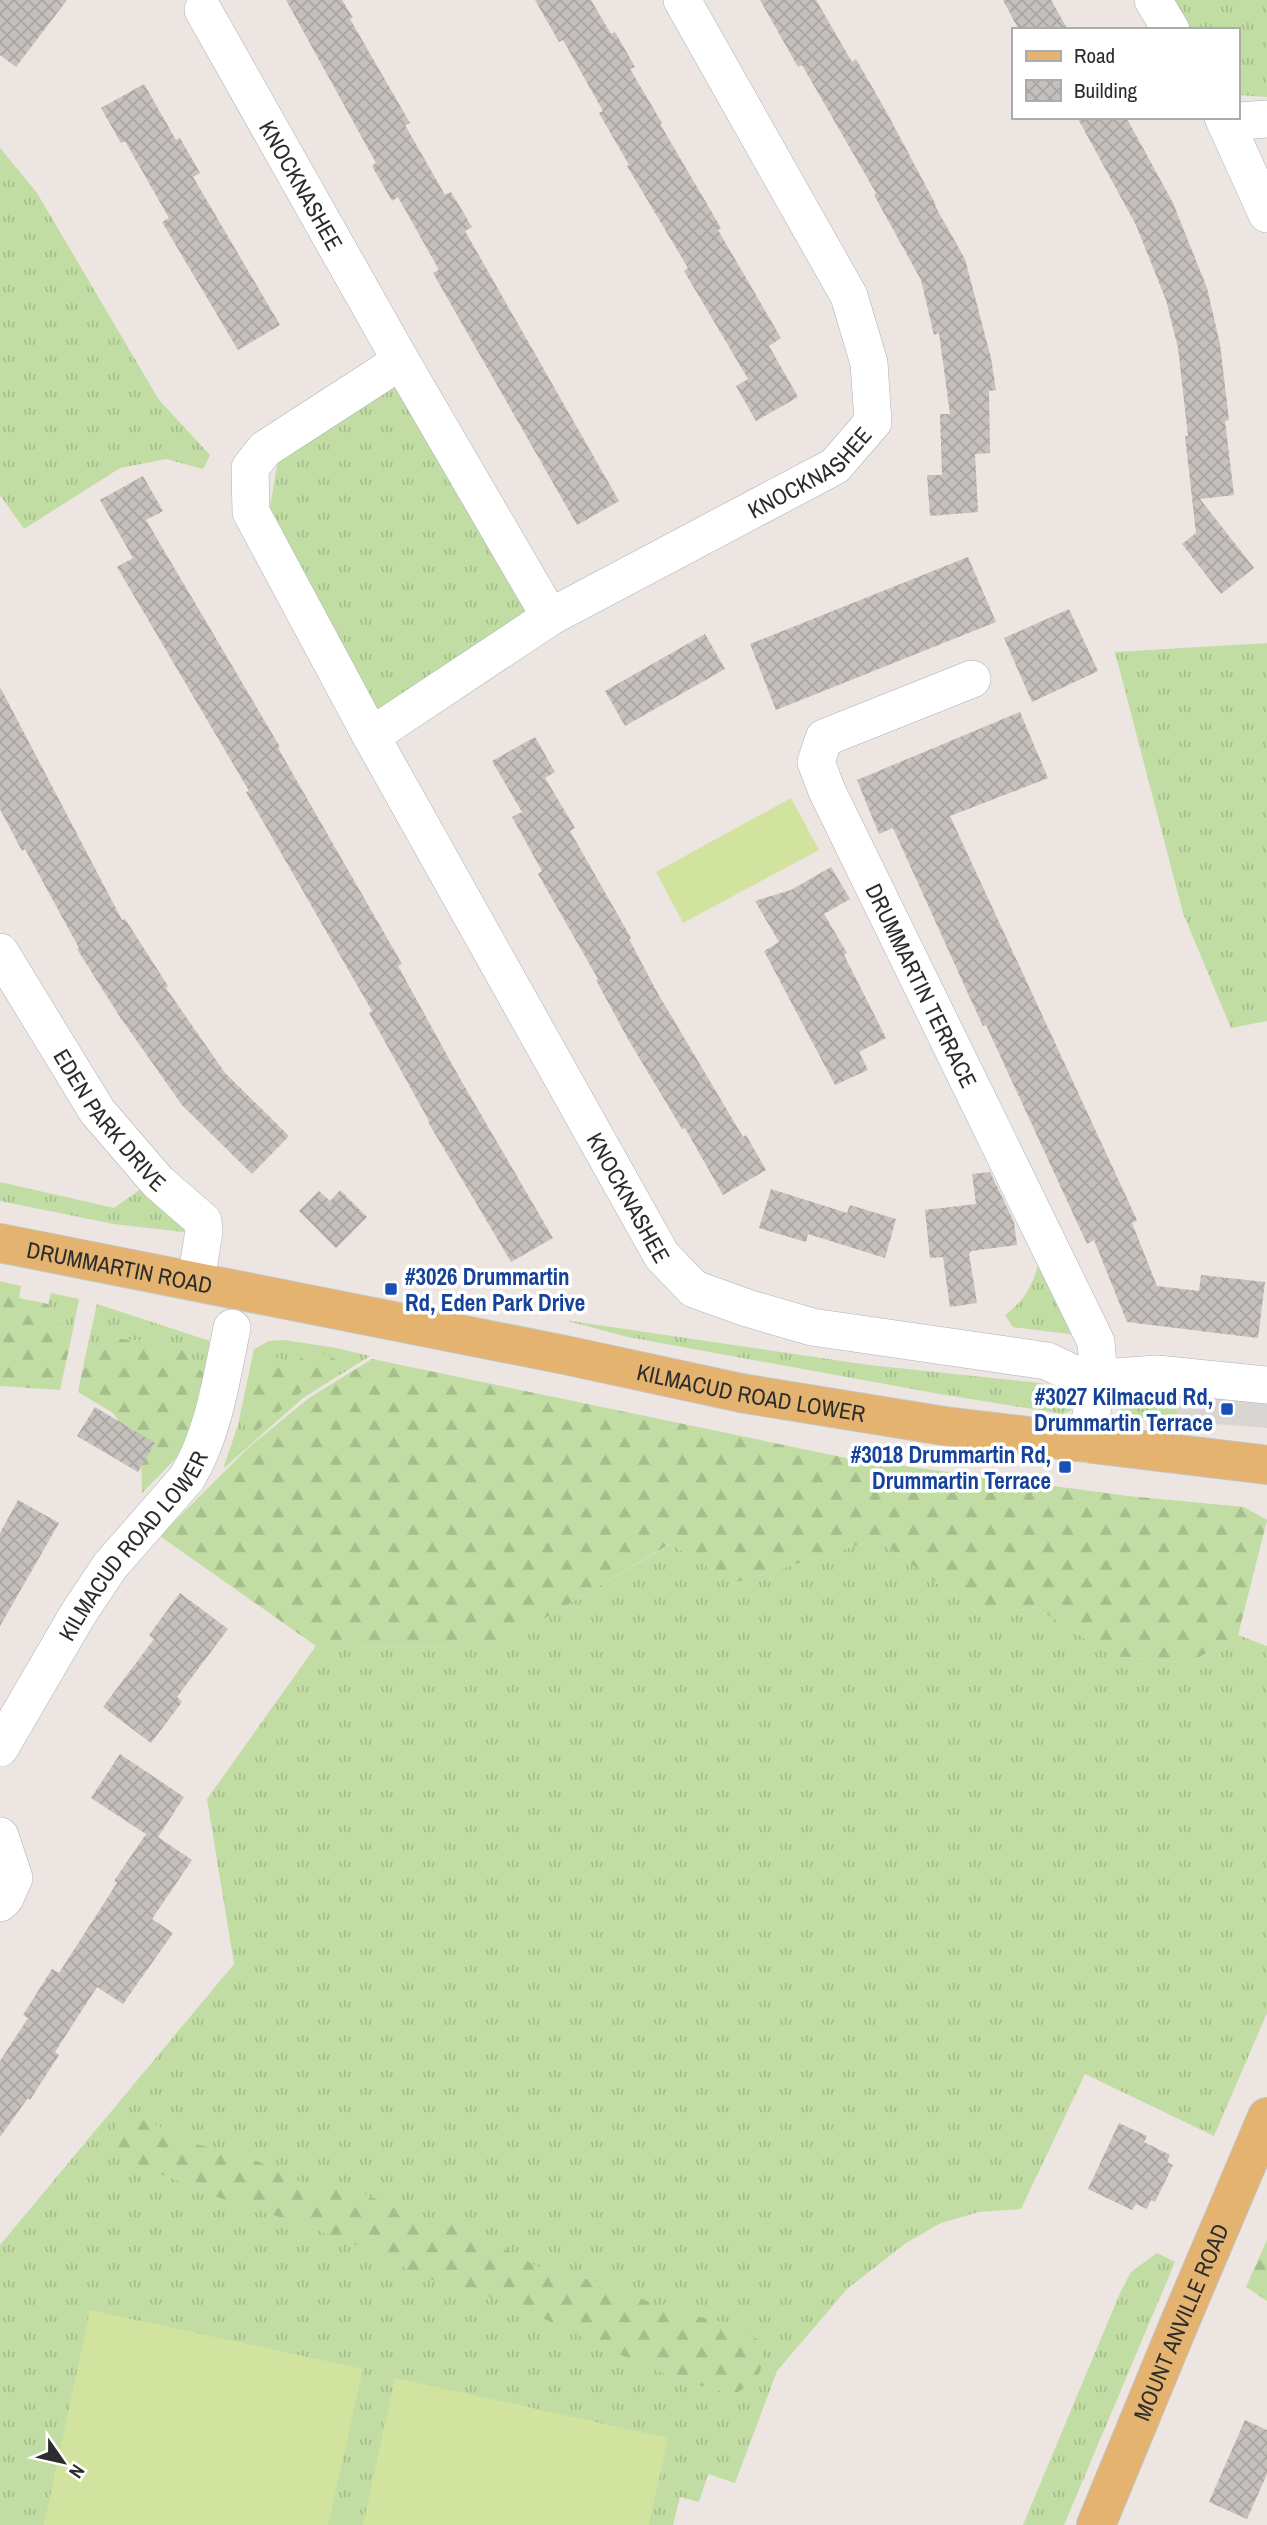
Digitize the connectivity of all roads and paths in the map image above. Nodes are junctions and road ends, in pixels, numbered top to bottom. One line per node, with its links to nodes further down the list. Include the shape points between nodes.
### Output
1 (682, 0): 9 (street, KNOCKNASHEE, via 849,296 869,362 873,422 835,466)
2 (1153, 0): 4 (street)
3 (203, 10): 8 (street, KNOCKNASHEE)
4 (1170, 28)
5 (1267, 119): 6 (street)
6 (1225, 120): 7 (street)
7 (1267, 214)
8 (401, 360): 9 (street, KNOCKNASHEE); 11 (street, KNOCKNASHEE, via 265,449 250,468 251,512)
9 (550, 617): 11 (street, KNOCKNASHEE)
10 (972, 679): 17 (street, DRUMMARTIN TERRACE, via 824,738 816,762 1096,1342)
11 (371, 736): 17 (street, KNOCKNASHEE, via 662,1256 694,1289 812,1327 1047,1361 1072,1373)
12 (0, 952): 14 (street, EDEN PARK DRIVE, via 97,1111 158,1182 203,1221)
13 (0, 1243): 14 (main road, DRUMMARTIN ROAD)
14 (196, 1281): 15 (main road, DRUMMARTIN ROAD)
15 (241, 1290): 19 (main road, KILMACUD ROAD LOWER, via 741,1393)
16 (232, 1328): 21 (street, KILMACUD ROAD LOWER, via 211,1424 196,1463 110,1566)
17 (1099, 1378): 18 (street, KNOCKNASHEE, via 1157,1374); 19 (street)
18 (1267, 1385)
19 (1085, 1444): 20 (main road, KILMACUD ROAD LOWER)
20 (1267, 1465)
21 (0, 1748)
22 (0, 1836): 23 (street, via 14,1878)
23 (0, 1903)
24 (1267, 2117): 25 (main road, MOUNT ANVILLE ROAD)
25 (1096, 2525)

